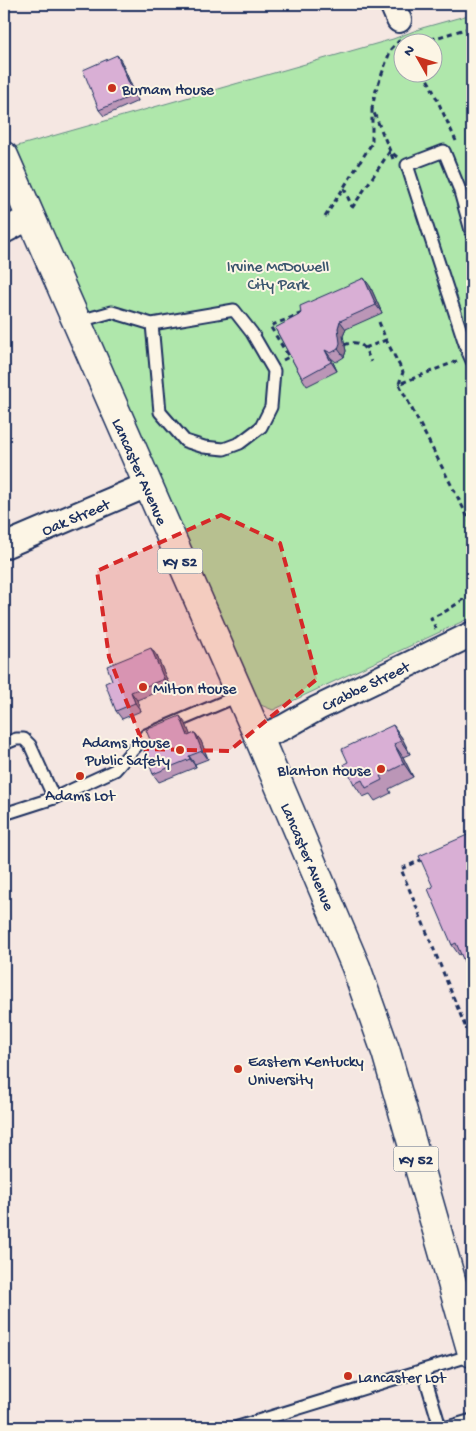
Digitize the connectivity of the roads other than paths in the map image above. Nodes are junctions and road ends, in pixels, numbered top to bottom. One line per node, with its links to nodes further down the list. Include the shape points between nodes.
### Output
1 (4, 156): 2 (main road, Lancaster Avenue / KY 52)
2 (30, 217): 3 (street); 5 (main road, Lancaster Avenue / KY 52)
3 (4, 231)
4 (472, 234): 7 (lane, via 444,151 407,165)
5 (76, 322): 6 (lane, via 112,312); 8 (main road, Lancaster Avenue / KY 52)
6 (152, 324): 6 (lane, via 234,310 274,371 271,407 261,426 240,443 224,449 185,441 160,412)
7 (468, 357)
8 (147, 485): 9 (street, Oak Street); 11 (main road, Lancaster Avenue / KY 52)
9 (4, 546)
10 (472, 634): 12 (street, Crabbe Street)
11 (240, 695): 12 (main road, Lancaster Avenue / KY 52); 14 (lane, via 146,735 115,770)
12 (259, 738): 16 (main road, Lancaster Avenue / KY 52, via 356,966 386,1052)
13 (4, 744): 14 (lane, via 24,739 30,745)
14 (54, 798): 15 (lane)
15 (4, 814)
16 (472, 1354): 17 (lane)
17 (423, 1370): 19 (lane); 20 (lane)
18 (472, 1420): 21 (lane)
19 (238, 1427)
20 (440, 1427)
21 (448, 1427)

